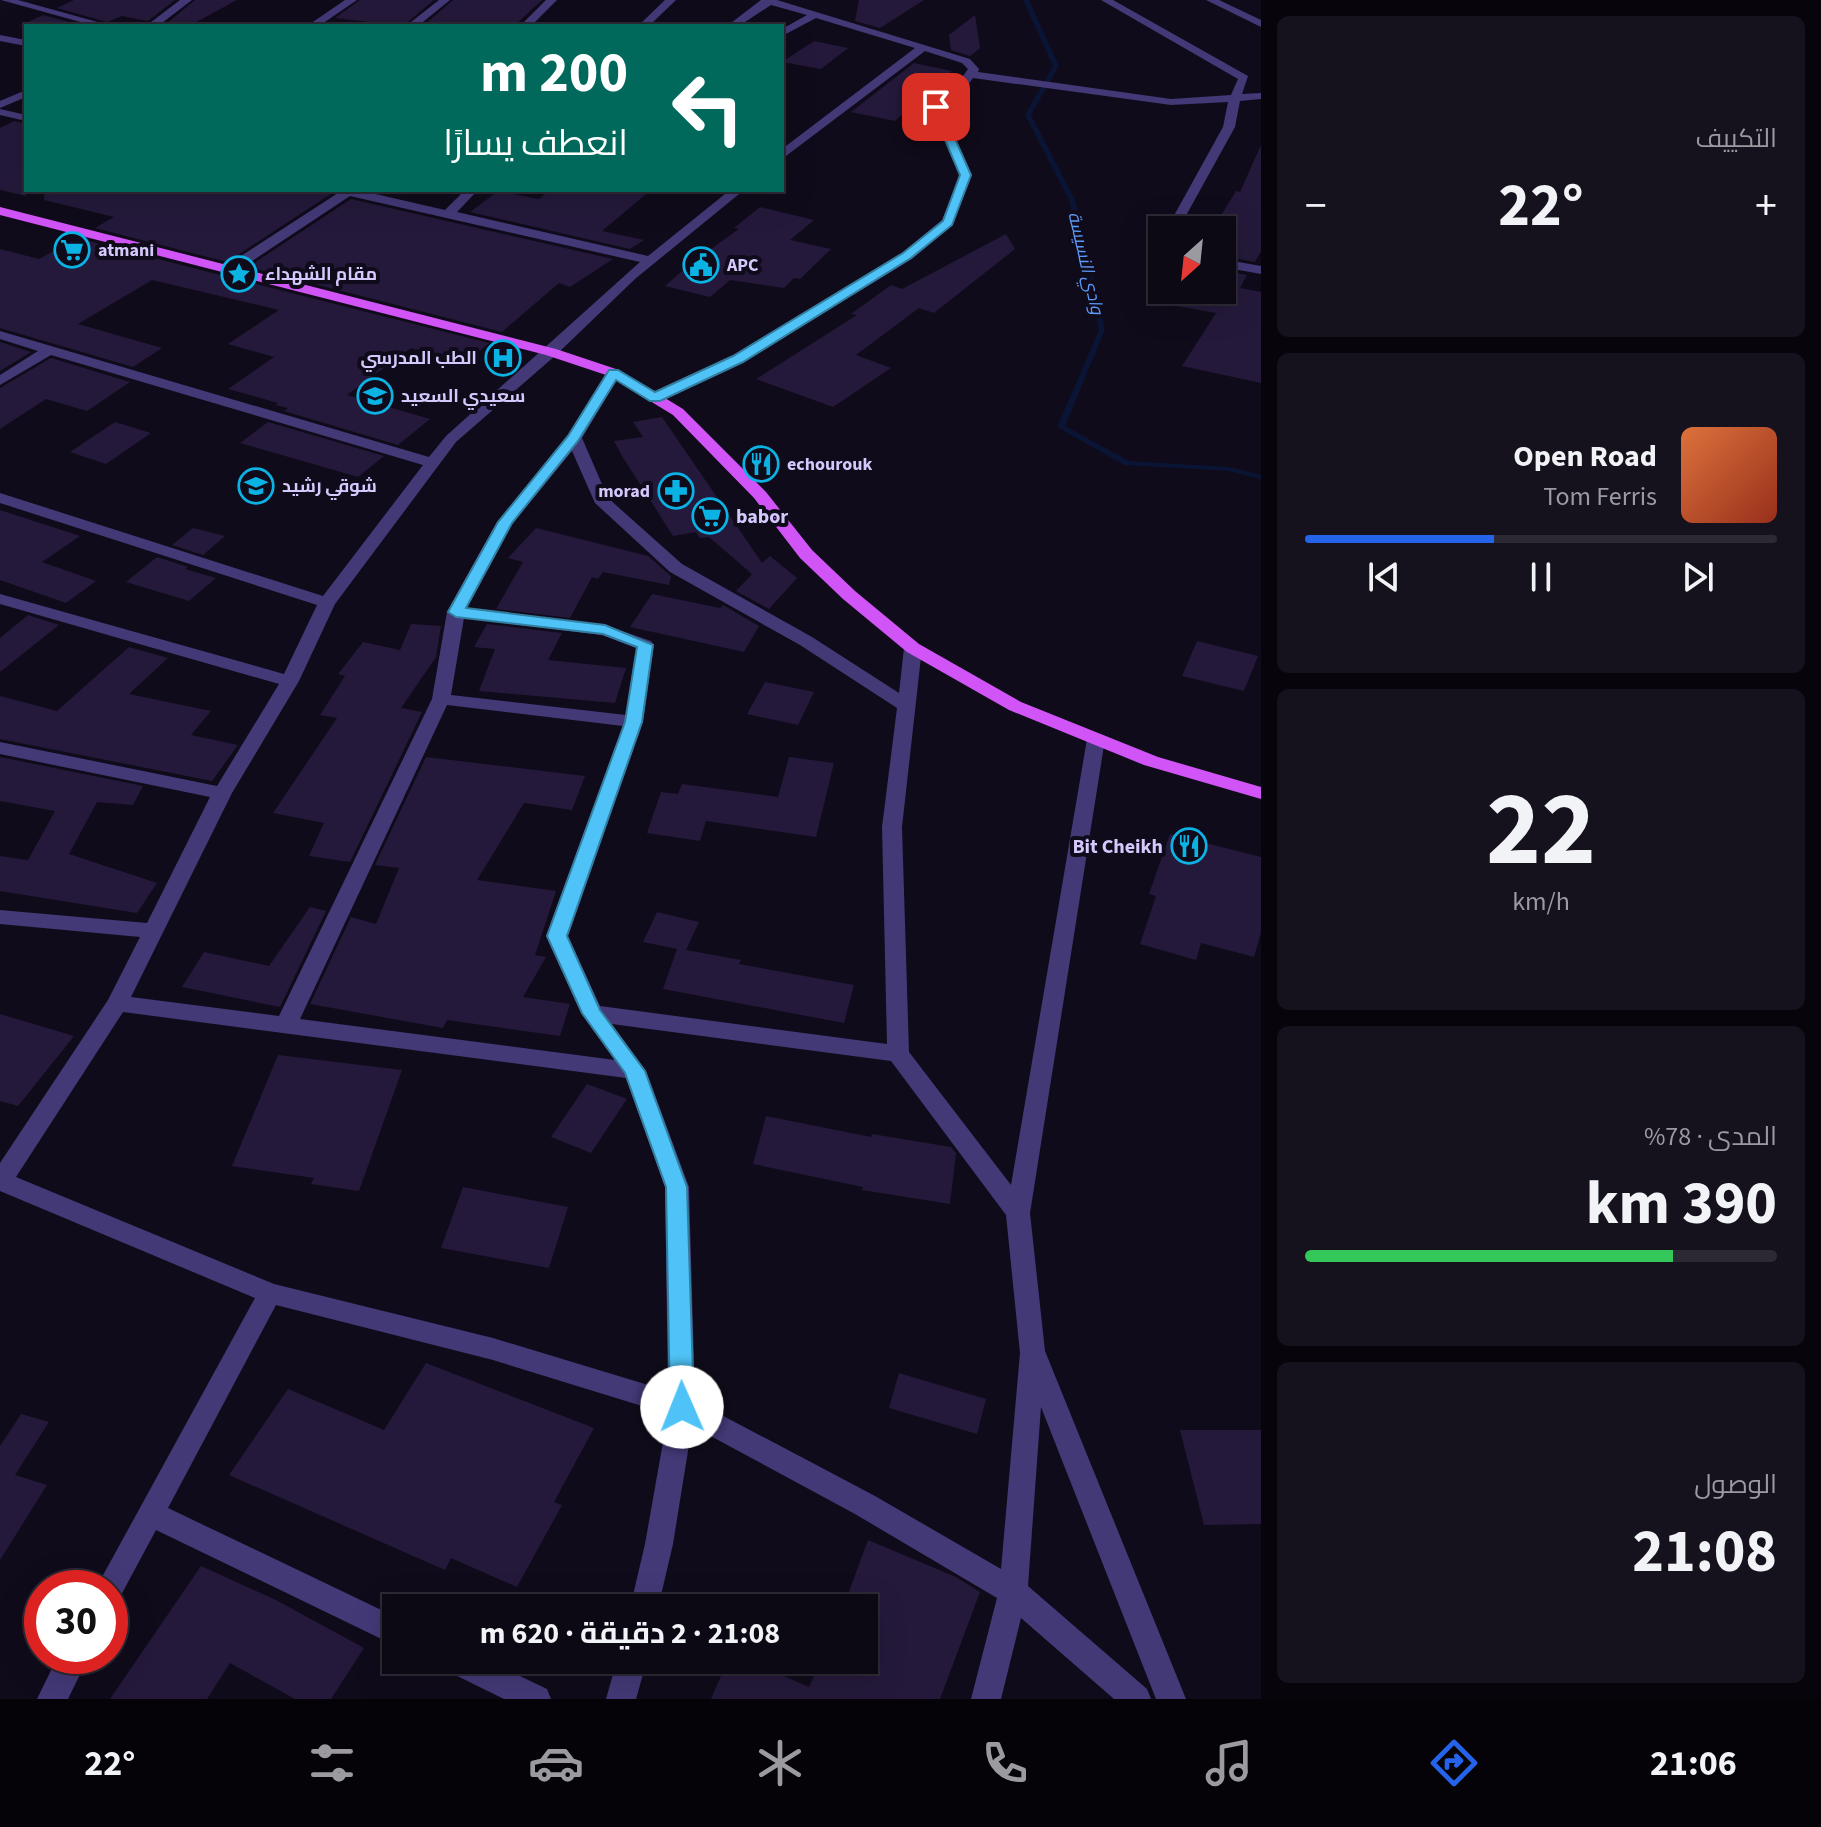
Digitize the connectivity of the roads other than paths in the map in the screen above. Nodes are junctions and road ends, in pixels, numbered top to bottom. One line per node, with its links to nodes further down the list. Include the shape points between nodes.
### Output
1 (6, 0): 11 (street)
2 (187, 0): 12 (street)
3 (352, 0): 13 (street)
4 (445, 0): 14 (street)
5 (552, 0): 15 (street)
6 (671, 0): 16 (street)
7 (1106, 0): 27 (street, via 1244,78)
8 (1211, 0): 18 (street)
9 (768, 1): 10 (street); 17 (street)
10 (815, 15): 19 (street); 22 (street)
11 (99, 24)
12 (154, 24)
13 (315, 24)
14 (414, 24)
15 (527, 24)
16 (645, 24)
17 (735, 24)
18 (1261, 24)
19 (784, 32)
20 (0, 38): 21 (street)
21 (24, 43)
22 (923, 47): 23 (street, via 966,61 974,69); 31 (street)
23 (971, 74): 27 (street, via 1171,102); 48 (street, via 954,97 936,107 966,175 948,222 907,256 738,359)
24 (0, 93): 25 (street)
25 (22, 95): 28 (street)
26 (1261, 96): 27 (street)
27 (1235, 97): 38 (street, via 1229,127)
28 (0, 105)
29 (0, 112): 30 (street)
30 (24, 118)
31 (784, 153)
32 (344, 192): 41 (street)
33 (355, 192): 37 (street)
34 (470, 192): 37 (street)
35 (735, 192): 39 (street)
36 (0, 211): 41 (main road)
37 (448, 214): 39 (street)
38 (1180, 216)
39 (650, 260): 45 (street)
40 (1236, 266): 42 (street)
41 (229, 270): 45 (main road)
42 (1261, 270)
43 (0, 335): 44 (street)
44 (49, 350): 47 (street); 50 (street)
45 (551, 352): 46 (main road); 50 (street, via 451,439)
46 (614, 373): 48 (main road); 49 (street)
47 (0, 381)
48 (655, 398): 55 (main road, via 713,444 806,554)
49 (574, 438): 54 (street, via 505,522); 58 (street, via 601,500 676,568 806,641)
50 (435, 464): 53 (street)
51 (0, 498): 53 (street)
52 (0, 599): 56 (street)
53 (327, 603): 56 (street)
54 (456, 612): 57 (street); 59 (street, via 605,630 645,645)
55 (913, 648): 58 (street); 60 (main road, via 1015,706)
56 (290, 681): 62 (street)
57 (441, 699): 59 (street); 68 (street)
58 (904, 705): 69 (street, via 892,827)
59 (634, 722): 67 (street, via 557,936)
60 (1096, 739): 63 (main road); 72 (street)
61 (0, 748): 62 (street)
62 (222, 793): 65 (street)
63 (1261, 793)
64 (0, 917): 65 (street)
65 (154, 931): 66 (street)
66 (117, 1003): 68 (street); 71 (street)
67 (592, 1013): 69 (street); 70 (street)
68 (286, 1025): 70 (street)
69 (898, 1054): 72 (street)
70 (635, 1071): 75 (street, via 677,1187)
71 (1, 1182): 73 (street)
72 (1018, 1213): 74 (street)
73 (270, 1293): 75 (street, via 493,1349); 76 (street)
74 (1032, 1351): 78 (street); 89 (street)
75 (682, 1407): 78 (street); 79 (street)
76 (149, 1513): 77 (street); 80 (street)
77 (119, 1570)
78 (1013, 1592): 87 (street); 88 (street)
79 (647, 1594)
80 (382, 1625)
81 (65, 1674): 84 (street)
82 (484, 1674): 85 (street)
83 (628, 1674): 86 (street)
84 (52, 1699)
85 (536, 1699)
86 (621, 1699)
87 (986, 1699)
88 (1136, 1699)
89 (1171, 1699)

